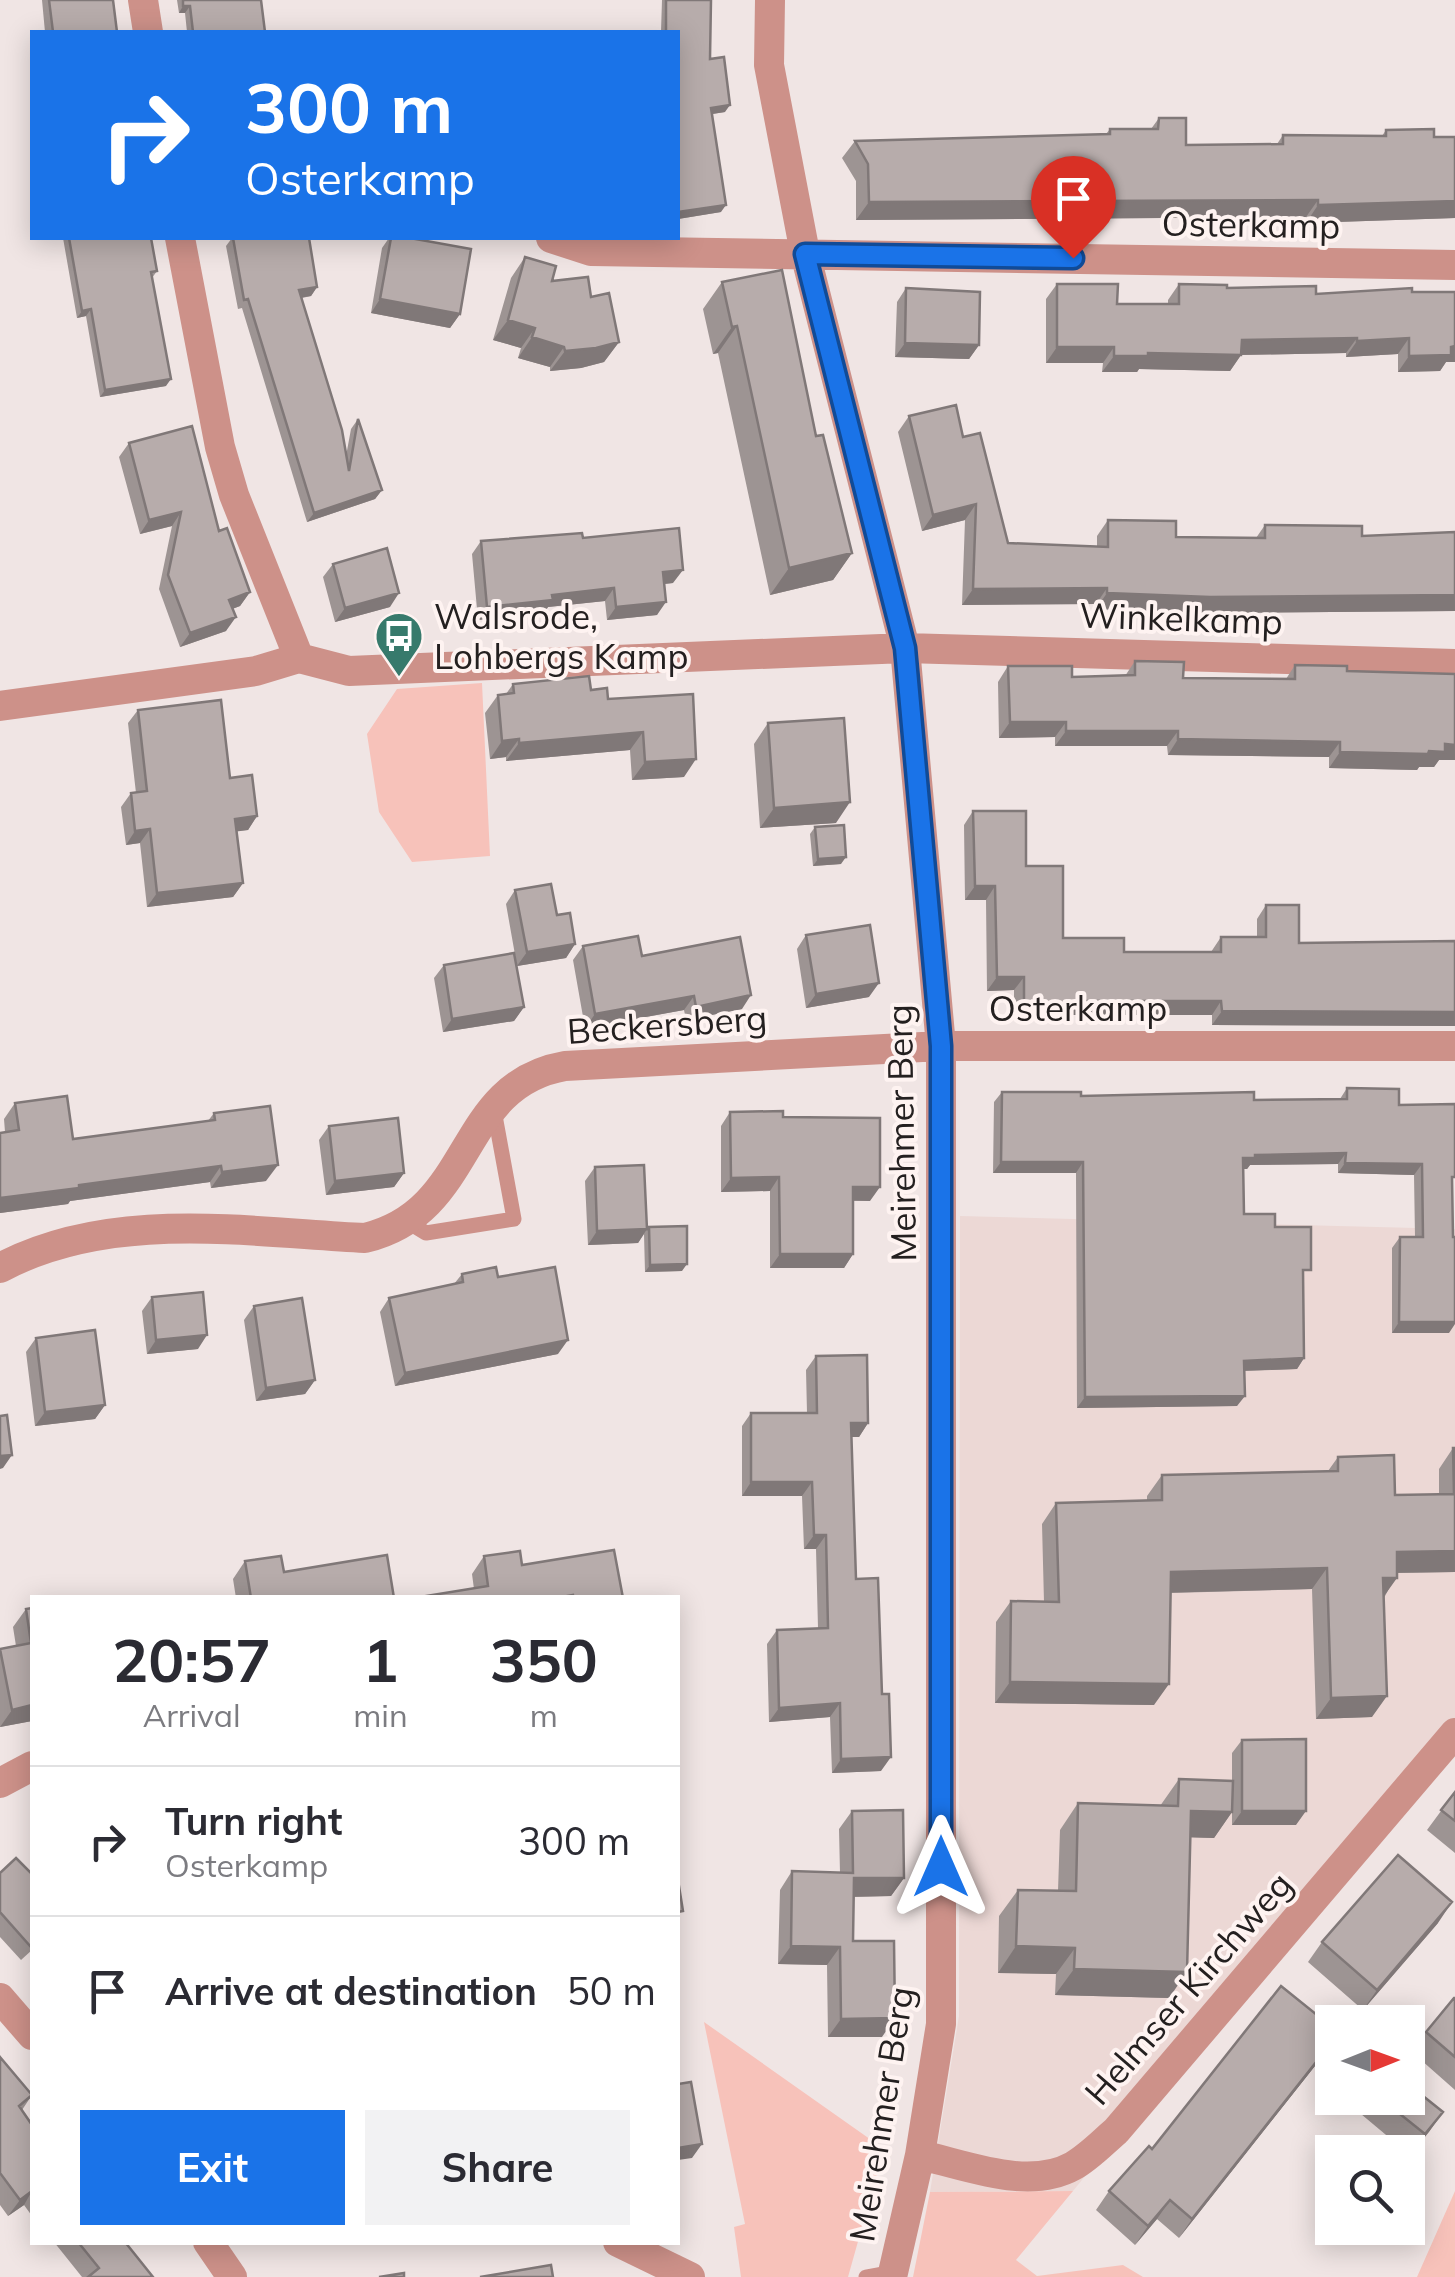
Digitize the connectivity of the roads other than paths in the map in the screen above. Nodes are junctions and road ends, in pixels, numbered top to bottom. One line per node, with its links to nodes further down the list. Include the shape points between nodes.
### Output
1 (143, 0): 3 (street)
2 (770, 0): 6 (street, Meirehmer Berg, via 769,65)
3 (148, 30)
4 (180, 240): 9 (street, via 220,447)
5 (558, 240): 6 (street, Osterkamp, via 591,250)
6 (805, 254): 7 (street, Osterkamp); 8 (street, Meirehmer Berg)
7 (1455, 265)
8 (905, 648): 9 (street, Winkelkamp, via 349,671); 10 (street, Winkelkamp); 12 (street, Meirehmer Berg)
9 (299, 658): 11 (street, via 256,671)
10 (1455, 664)
11 (0, 706)
12 (941, 1046): 13 (street, Osterkamp); 14 (street, Beckersberg, via 565,1066 520,1083); 22 (street, Meirehmer Berg, via 941,2024)
13 (1455, 1046)
14 (493, 1105): 15 (street, Beckersberg, via 459,1165); 15 (lane, via 514,1220 426,1233)
15 (408, 1222): 16 (street, Beckersberg, via 366,1238 145,1230 52,1246)
16 (0, 1268)
17 (1455, 1733): 22 (street, Helmser Kirchweg, via 1116,2132 1075,2165 1028,2178)
18 (30, 1767): 19 (street)
19 (0, 1783)
20 (0, 1998): 21 (street)
21 (30, 2033)
22 (920, 2155): 25 (street, Meirehmer Berg)
23 (210, 2245): 26 (street)
24 (624, 2245): 27 (street)
25 (883, 2275)
26 (232, 2277)
27 (690, 2277)

